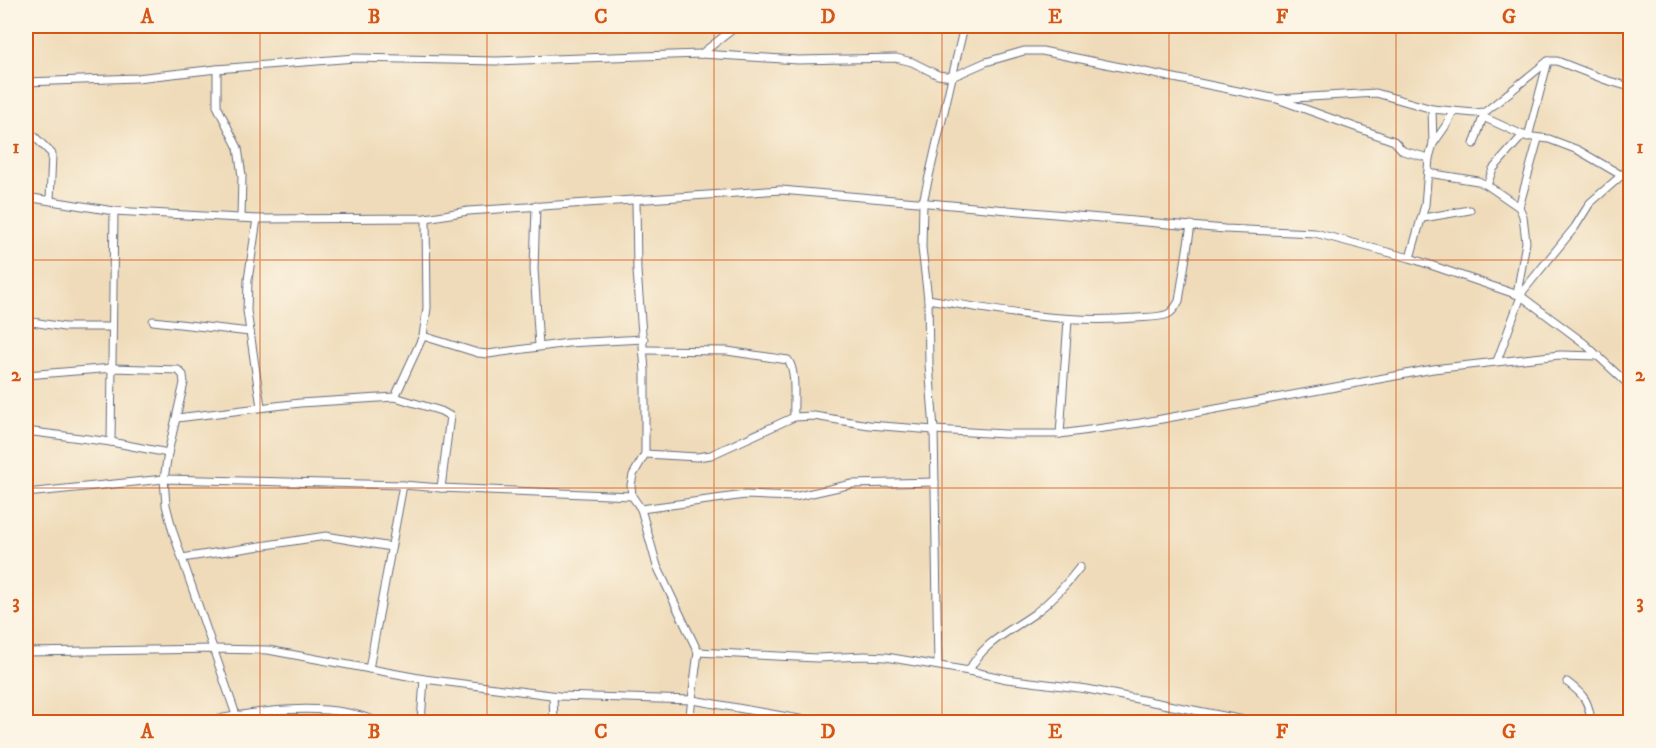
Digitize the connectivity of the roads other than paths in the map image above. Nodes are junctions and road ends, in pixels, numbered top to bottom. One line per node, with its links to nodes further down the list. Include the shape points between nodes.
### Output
1 (737, 26): 3 (street)
2 (964, 26): 6 (street)
3 (701, 54): 5 (street, via 496,62 355,58); 6 (street, via 798,60 896,58)
4 (1548, 62): 8 (street, via 1557,61); 12 (street); 14 (street)
5 (217, 69): 7 (street, via 136,78); 31 (street, via 217,106 238,148)
6 (952, 77): 9 (street, via 1024,51 1042,51); 26 (street)
7 (26, 82)
8 (1630, 87)
9 (1277, 99): 10 (street, via 1376,93); 18 (street, via 1394,141 1403,151)
10 (1432, 109): 11 (street); 16 (street)
11 (1453, 111): 12 (street); 16 (street)
12 (1484, 114): 14 (street); 17 (street)
13 (26, 128): 24 (street, via 52,153)
14 (1525, 136): 15 (street); 22 (street, via 1493,169)
15 (1538, 139): 21 (street, via 1578,150); 28 (street)
16 (1433, 144): 18 (street)
17 (1474, 144)
18 (1429, 158): 20 (street)
19 (1630, 168): 21 (street)
20 (1428, 173): 22 (street); 33 (street)
21 (1621, 175): 37 (street, via 1590,203)
22 (1487, 185): 28 (street)
23 (26, 197): 24 (street)
24 (50, 200): 30 (street)
25 (636, 200): 26 (street, via 781,190); 27 (street); 45 (street, via 637,271)
26 (923, 202): 35 (street); 38 (street, via 922,248)
27 (536, 206): 32 (street); 46 (street, via 534,269)
28 (1519, 207): 37 (street, via 1526,242)
29 (1470, 210): 33 (street)
30 (114, 211): 31 (street); 42 (street)
31 (241, 218): 34 (street)
32 (426, 218): 34 (street); 44 (street, via 427,308)
33 (1423, 218): 36 (street)
34 (257, 219): 43 (street, via 248,280)
35 (1191, 225): 36 (street, via 1315,233); 39 (street, via 1175,309 1167,315)
36 (1410, 258): 37 (street)
37 (1519, 295): 48 (street); 49 (street)
38 (928, 299): 39 (street); 57 (street)
39 (1068, 320): 59 (street)
40 (26, 321): 42 (street, via 64,327)
41 (153, 321): 43 (street)
42 (111, 327): 50 (street)
43 (250, 332): 54 (street)
44 (423, 336): 46 (street, via 488,354); 53 (street)
45 (644, 339): 46 (street); 47 (street)
46 (539, 346)
47 (645, 350): 55 (street, via 727,351 788,360 793,374); 62 (street)
48 (1599, 356): 49 (street); 52 (street)
49 (1497, 361): 59 (street, via 1382,377 1140,423)
50 (113, 368): 51 (street); 56 (street, via 178,370 184,383); 60 (street)
51 (26, 375)
52 (1630, 386)
53 (395, 397): 54 (street); 66 (street, via 450,416)
54 (261, 407): 56 (street)
55 (794, 417): 57 (street); 62 (street, via 711,455)
56 (177, 418): 61 (street)
57 (934, 430): 59 (street); 64 (street)
58 (26, 431): 60 (street)
59 (1060, 434)
60 (111, 442): 61 (street)
61 (168, 453): 63 (street)
62 (645, 454): 68 (street, via 633,475)
63 (164, 479): 65 (street); 67 (street); 71 (street, via 166,505)
64 (935, 482): 69 (street, via 852,484 794,498 745,495); 76 (street)
65 (403, 485): 66 (street); 70 (street)
66 (441, 489): 68 (street)
67 (26, 493)
68 (632, 496): 69 (street)
69 (640, 509): 75 (street, via 657,566)
70 (391, 547): 71 (street, via 326,536); 77 (street)
71 (182, 558): 73 (street)
72 (1080, 567): 78 (street, via 1036,612 994,640 975,658)
73 (213, 649): 74 (street); 77 (street, via 268,650); 83 (street)
74 (26, 652)
75 (698, 652): 76 (street, via 817,658 865,656); 82 (street)
76 (938, 665): 78 (street)
77 (369, 669): 79 (street)
78 (969, 670): 90 (street)
79 (424, 679): 81 (street); 87 (street)
80 (1567, 682): 91 (street, via 1585,697)
81 (553, 696): 82 (street); 88 (street)
82 (693, 700): 84 (street); 89 (street)
83 (236, 716): 85 (street); 86 (street, via 318,709 358,715)
84 (815, 722)
85 (203, 723)
86 (378, 723)
87 (421, 723)
88 (554, 723)
89 (689, 723)
90 (1254, 723)
91 (1591, 723)

